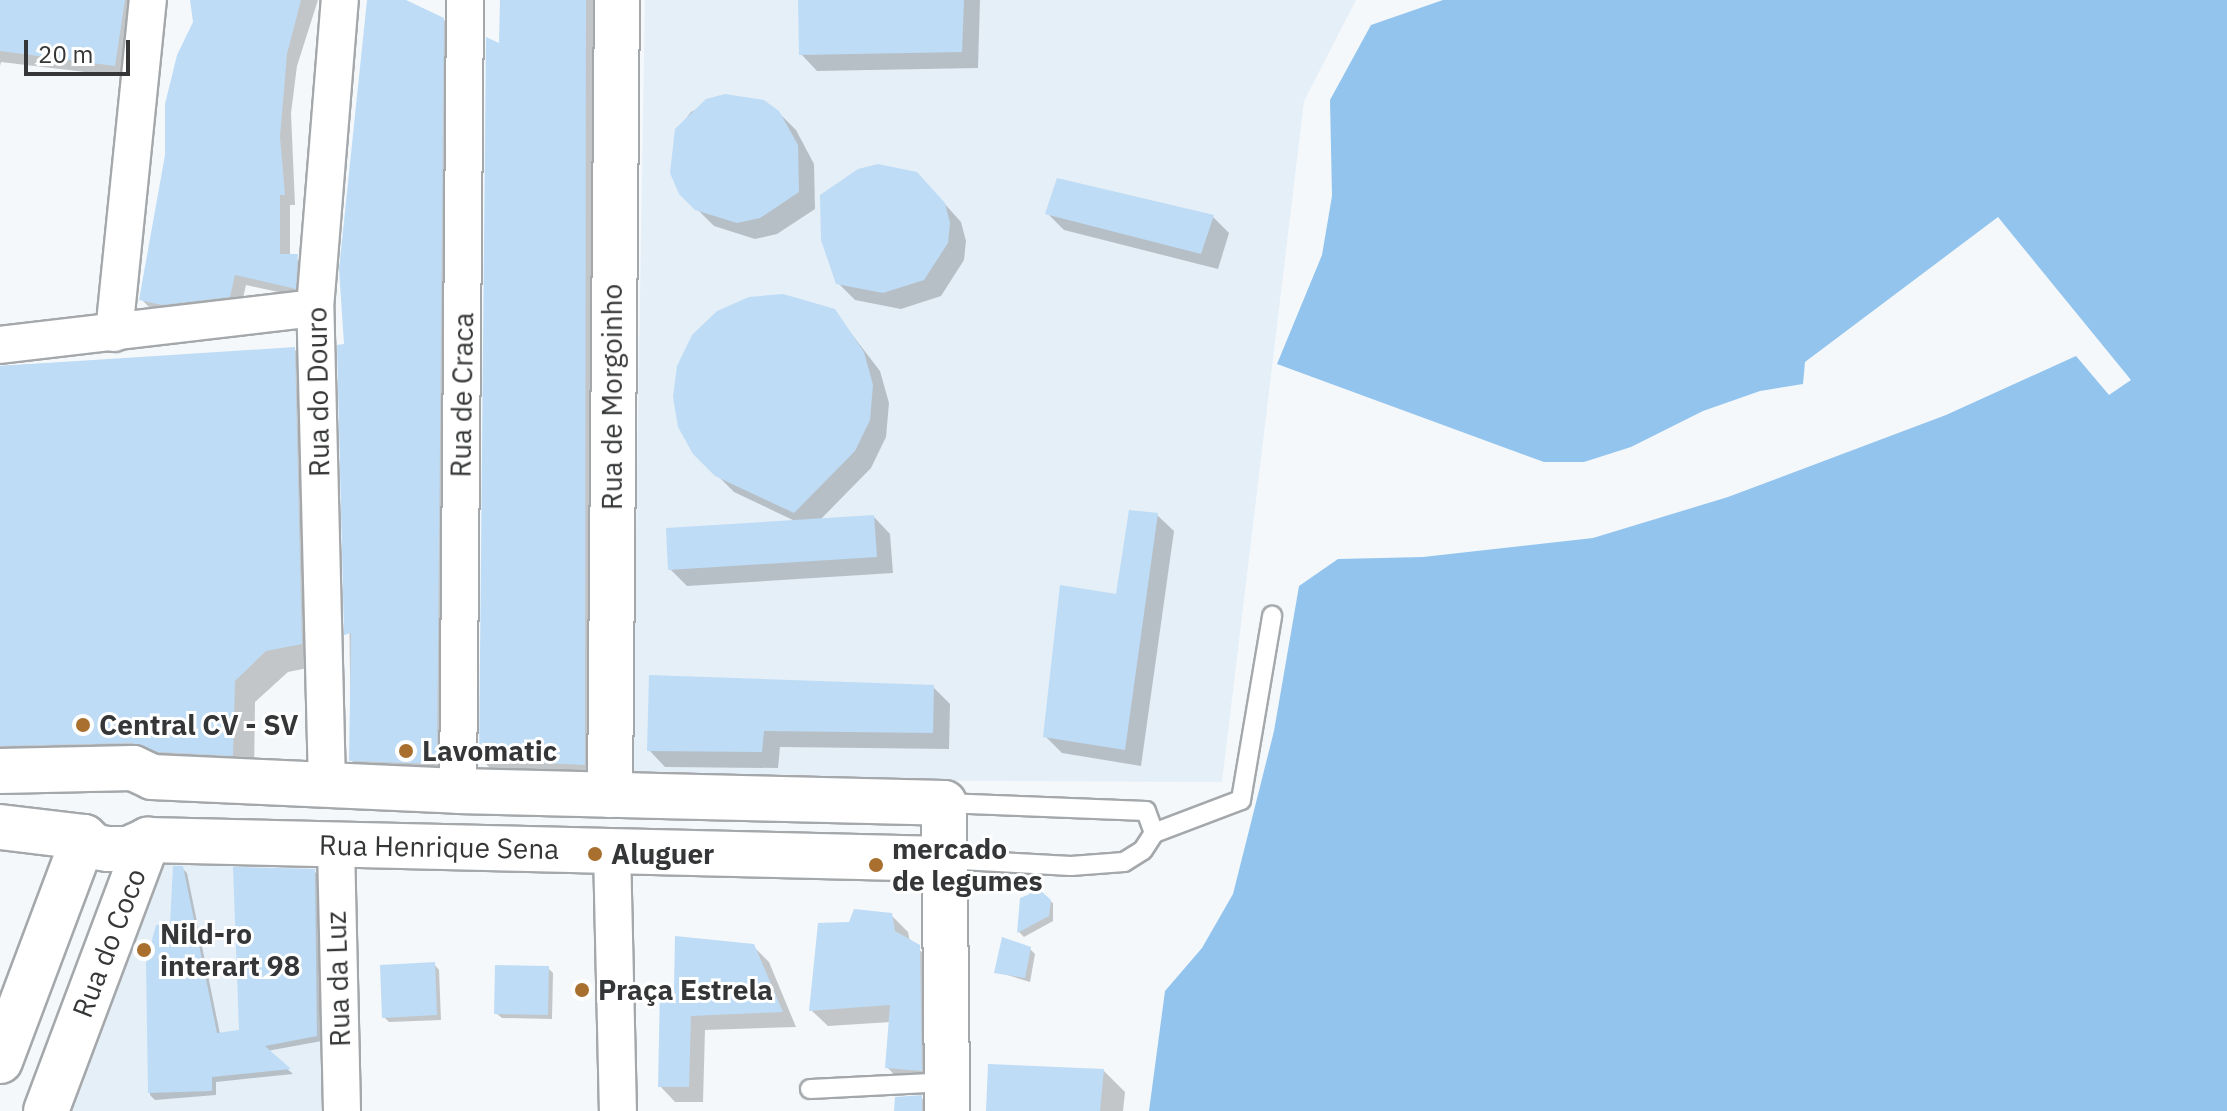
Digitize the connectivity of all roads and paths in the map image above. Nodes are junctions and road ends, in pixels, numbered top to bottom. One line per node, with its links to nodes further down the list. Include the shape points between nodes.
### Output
1 (148, 0): 6 (street)
2 (340, 0): 5 (street, Rua do Douro)
3 (465, 0): 13 (street, Rua de Craca)
4 (617, 0): 14 (main road, Rua de Morgoinho)
5 (315, 308): 6 (street); 12 (street, Rua do Douro)
6 (114, 333): 7 (street)
7 (0, 345)
8 (1272, 616): 17 (lane, via 1241,800)
9 (0, 771): 10 (main road, Rua Henrique Sena)
10 (109, 772): 11 (main road, Rua Henrique Sena, via 133,768); 18 (main road, via 88,793)
11 (152, 777): 12 (main road, Rua Henrique Sena); 19 (main road, Rua do Coco, via 164,802)
12 (327, 785): 13 (main road, Rua Henrique Sena)
13 (458, 791): 14 (main road, Rua Henrique Sena)
14 (610, 795): 15 (main road, Rua Henrique Sena)
15 (944, 803): 17 (lane, via 1146,811); 22 (main road)
16 (0, 827): 18 (main road, Rua Henrique Sena)
17 (1154, 833): 22 (lane, via 1143,850 1124,862 1071,866)
18 (84, 837): 19 (main road, Rua Henrique Sena, via 95,847 108,849 128,849); 23 (main road)
19 (148, 840): 20 (main road, Rua Henrique Sena); 26 (main road, Rua do Coco)
20 (336, 846): 21 (main road, Rua Henrique Sena); 27 (street, Rua da Luz)
21 (612, 849): 22 (main road, Rua Henrique Sena); 28 (street)
22 (943, 859): 25 (main road)
23 (0, 1061)
24 (810, 1089): 25 (lane)
25 (947, 1097)
26 (46, 1111)
27 (342, 1111)
28 (618, 1111)

